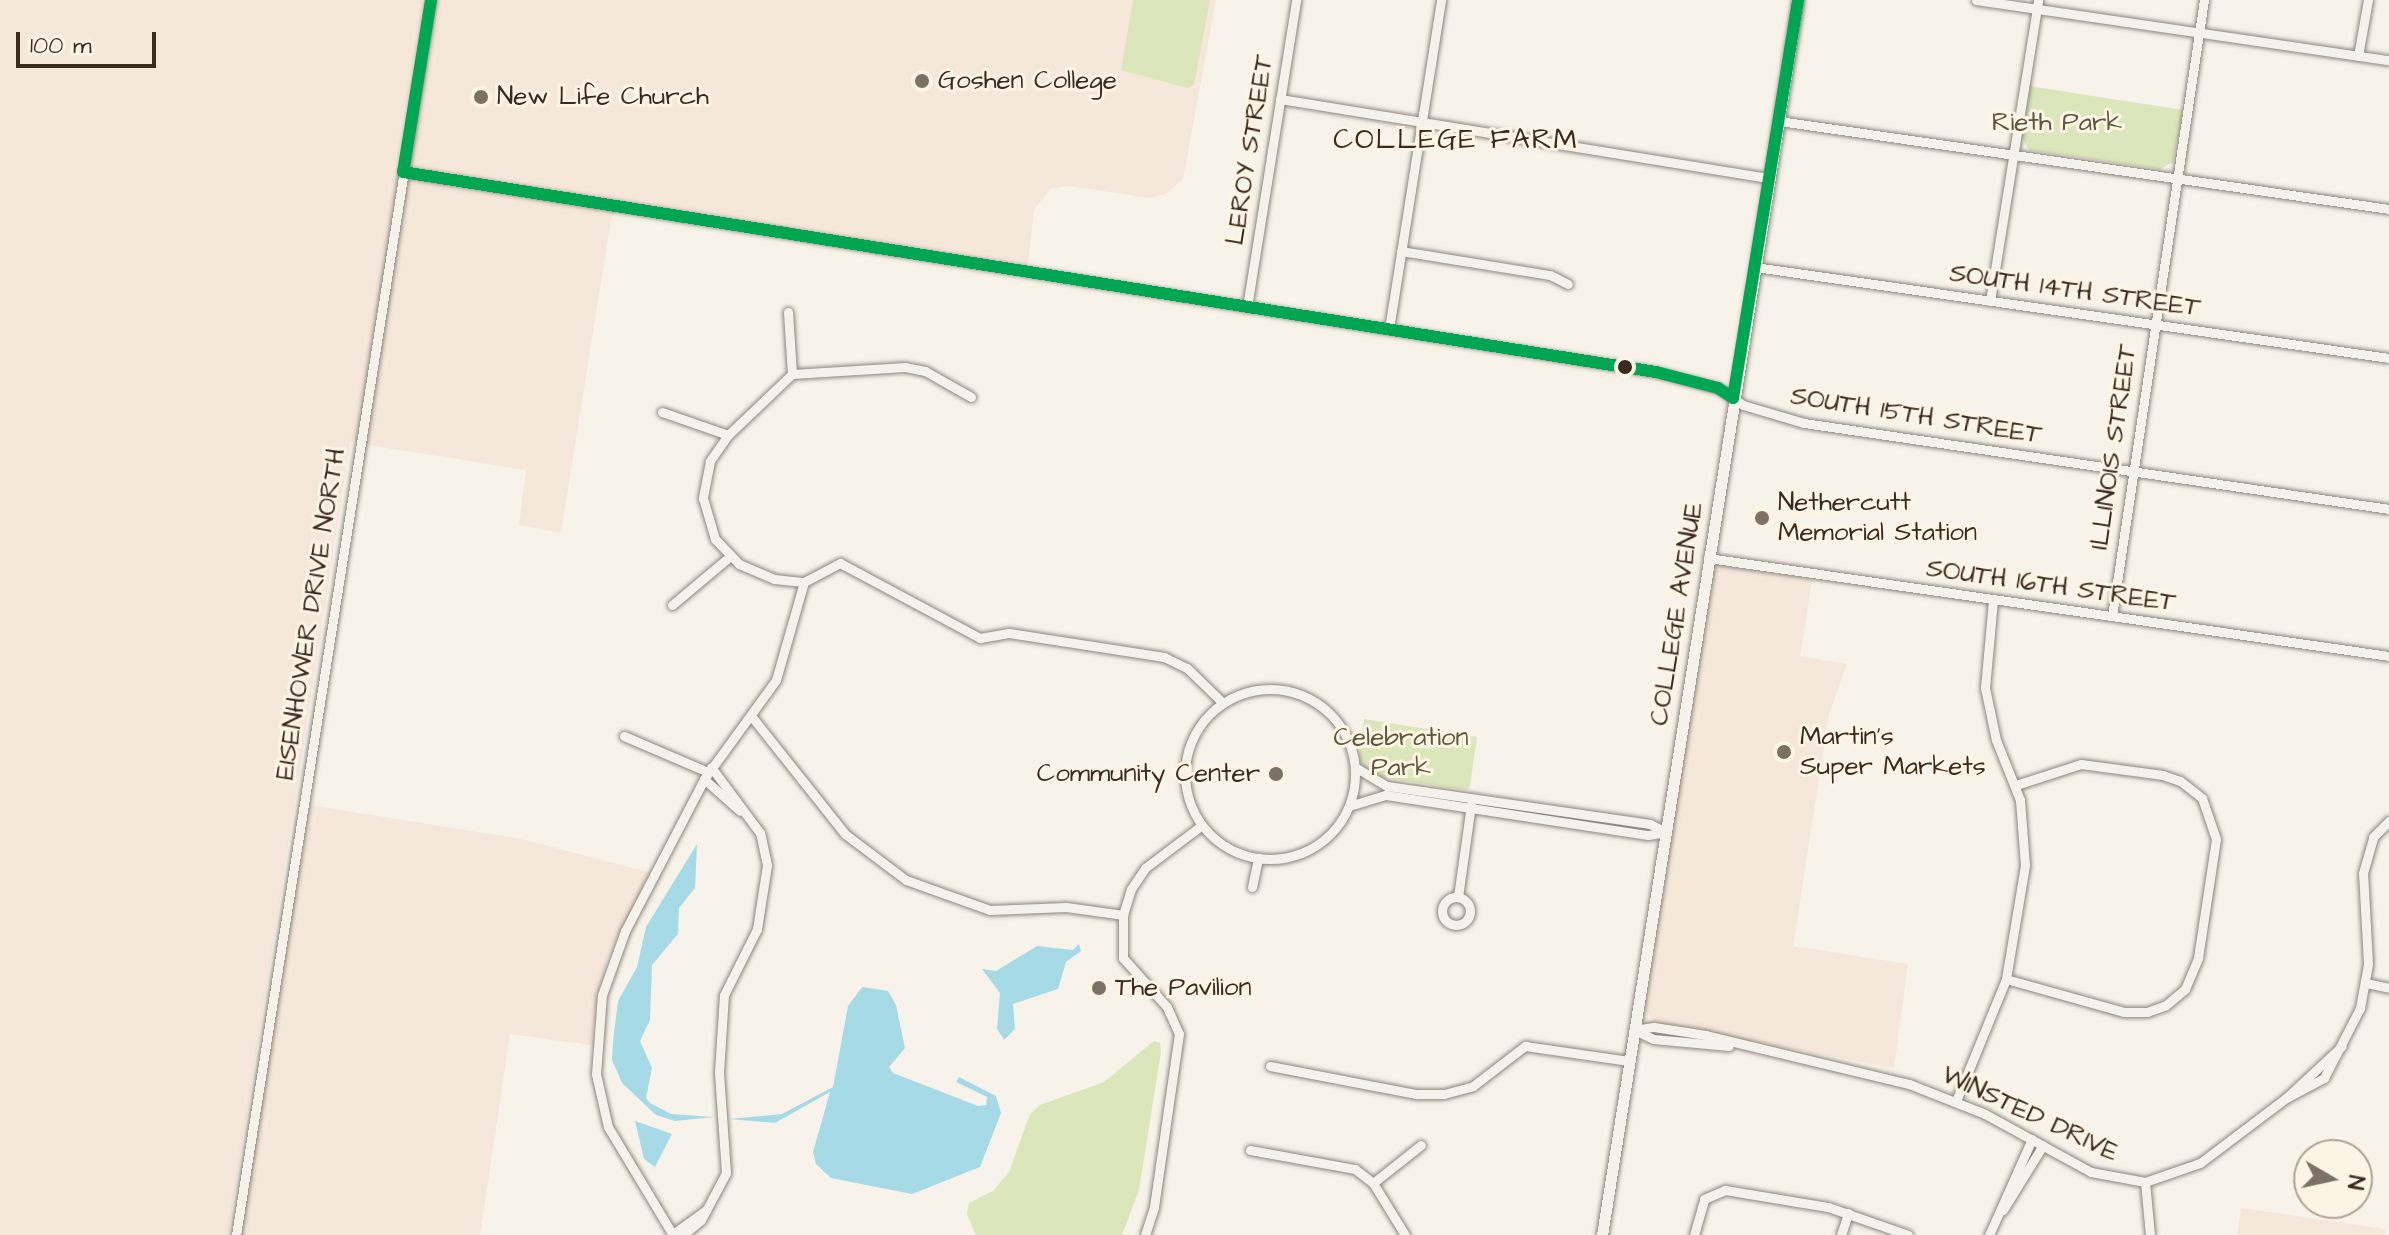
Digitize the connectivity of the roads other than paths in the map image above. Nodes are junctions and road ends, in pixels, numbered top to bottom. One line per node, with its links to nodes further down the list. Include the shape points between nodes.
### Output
1 (431, 0): 16 (street, EISENHOWER DRIVE NORTH)
2 (1296, 0): 12 (street, LEROY STREET)
3 (1441, 0): 13 (street)
4 (1798, 0): 14 (main road, COLLEGE AVENUE)
5 (1976, 0): 8 (street)
6 (2204, 0): 9 (street, ILLINOIS STREET)
7 (2368, 0): 10 (street)
8 (2037, 4): 9 (street); 15 (street)
9 (2198, 33): 10 (street); 18 (street, ILLINOIS STREET)
10 (2358, 56): 11 (street)
11 (2389, 60)
12 (1280, 99): 13 (street); 24 (street, LEROY STREET)
13 (1422, 120): 17 (street); 20 (street)
14 (1779, 121): 15 (street); 17 (main road, COLLEGE AVENUE)
15 (2013, 155): 18 (street); 23 (street)
16 (403, 172): 24 (street, SOUTH 15TH STREET); 75 (street, EISENHOWER DRIVE NORTH)
17 (1770, 178): 21 (main road, COLLEGE AVENUE)
18 (2175, 179): 19 (street); 26 (street, ILLINOIS STREET)
19 (2389, 209)
20 (1401, 251): 22 (street, via 1550,275); 27 (street)
21 (1755, 267): 23 (street, SOUTH 14TH STREET); 31 (main road, COLLEGE AVENUE)
22 (1568, 284)
23 (1990, 301): 26 (street, SOUTH 14TH STREET)
24 (1247, 307): 27 (street, SOUTH 15TH STREET)
25 (788, 312): 29 (street)
26 (2153, 325): 28 (street, SOUTH 14TH STREET); 34 (street, ILLINOIS STREET)
27 (1389, 329): 31 (street, SOUTH 15TH STREET, via 1666,374 1718,388)
28 (2389, 358)
29 (792, 374): 30 (street, via 905,367 925,371); 33 (street)
30 (971, 397)
31 (1733, 398): 34 (street, SOUTH 15TH STREET, via 1804,423); 37 (main road, COLLEGE AVENUE)
32 (662, 412): 33 (street)
33 (728, 435): 36 (street, via 710,461 703,498 709,525)
34 (2133, 471): 35 (street, SOUTH 15TH STREET); 41 (street, ILLINOIS STREET)
35 (2389, 509)
36 (729, 557): 38 (street, via 762,575); 40 (street)
37 (1708, 558): 39 (street, SOUTH 16TH STREET); 53 (main road, COLLEGE AVENUE)
38 (804, 582): 43 (street, via 840,563 980,638 1009,633 1164,657 1187,668); 44 (street, via 783,663)
39 (1993, 600): 41 (street, SOUTH 16TH STREET); 48 (street, via 1985,688 1996,740)
40 (672, 605)
41 (2112, 616): 42 (street, SOUTH 16TH STREET)
42 (2389, 656)
43 (1223, 703): 46 (street, via 1256,690 1304,696 1340,725); 52 (street, via 1198,729 1188,753 1187,792)
44 (752, 717): 47 (street); 57 (street, via 845,834 906,880 990,910 1072,907)
45 (624, 736): 47 (street)
46 (1355, 767): 49 (street, via 1382,784); 50 (street)
47 (708, 773): 71 (street, via 753,823 765,847 765,876 757,929 724,995 720,1111 726,1173); 76 (street, via 614,954 597,1032 596,1074 611,1135)
48 (2016, 785): 58 (street, via 2025,865); 58 (street, via 2081,764 2163,775 2202,798 2216,839 2198,958 2185,989 2166,1005 2124,1012)
49 (1471, 803): 50 (street, via 1380,795); 53 (street, via 1648,835); 56 (street)
50 (1349, 806): 54 (street, via 1317,845 1286,858)
51 (2389, 821): 59 (street, via 2373,837 2363,873)
52 (1202, 825): 54 (street, via 1226,847); 57 (street, via 1145,868)
53 (1666, 832): 61 (main road, COLLEGE AVENUE)
54 (1258, 858): 55 (street)
55 (1252, 887)
56 (1458, 897)
57 (1123, 915): 78 (street, via 1123,958 1167,1007 1179,1034 1154,1207)
58 (2006, 979): 64 (street)
59 (2366, 983): 60 (street); 69 (street, WINSTED DRIVE, via 2342,1046 2286,1098 2200,1163)
60 (2389, 988)
61 (1634, 1030): 62 (main road, COLLEGE AVENUE); 64 (street, WINSTED DRIVE, via 1653,1039 1734,1045 1861,1070)
62 (1629, 1061): 63 (street, via 1525,1046 1473,1086 1444,1094 1416,1094); 79 (main road, COLLEGE AVENUE)
63 (1270, 1066)
64 (1956, 1101): 65 (street, WINSTED DRIVE)
65 (2032, 1139): 67 (street, WINSTED DRIVE); 73 (street)
66 (1421, 1145): 70 (street)
67 (2043, 1145): 69 (street, WINSTED DRIVE, via 2105,1178); 73 (street)
68 (1250, 1150): 70 (street, via 1346,1165)
69 (2145, 1182): 84 (street)
70 (1373, 1183): 74 (street)
71 (706, 1210): 76 (street); 77 (street)
72 (1848, 1213): 80 (street, via 1725,1190 1704,1199); 81 (street); 82 (street)
73 (1996, 1219): 83 (street)
74 (1400, 1234)
75 (236, 1235)
76 (673, 1235)
77 (683, 1235)
78 (1145, 1235)
79 (1602, 1235)
80 (1694, 1235)
81 (1841, 1235)
82 (1908, 1235)
83 (1989, 1235)
84 (2150, 1235)

